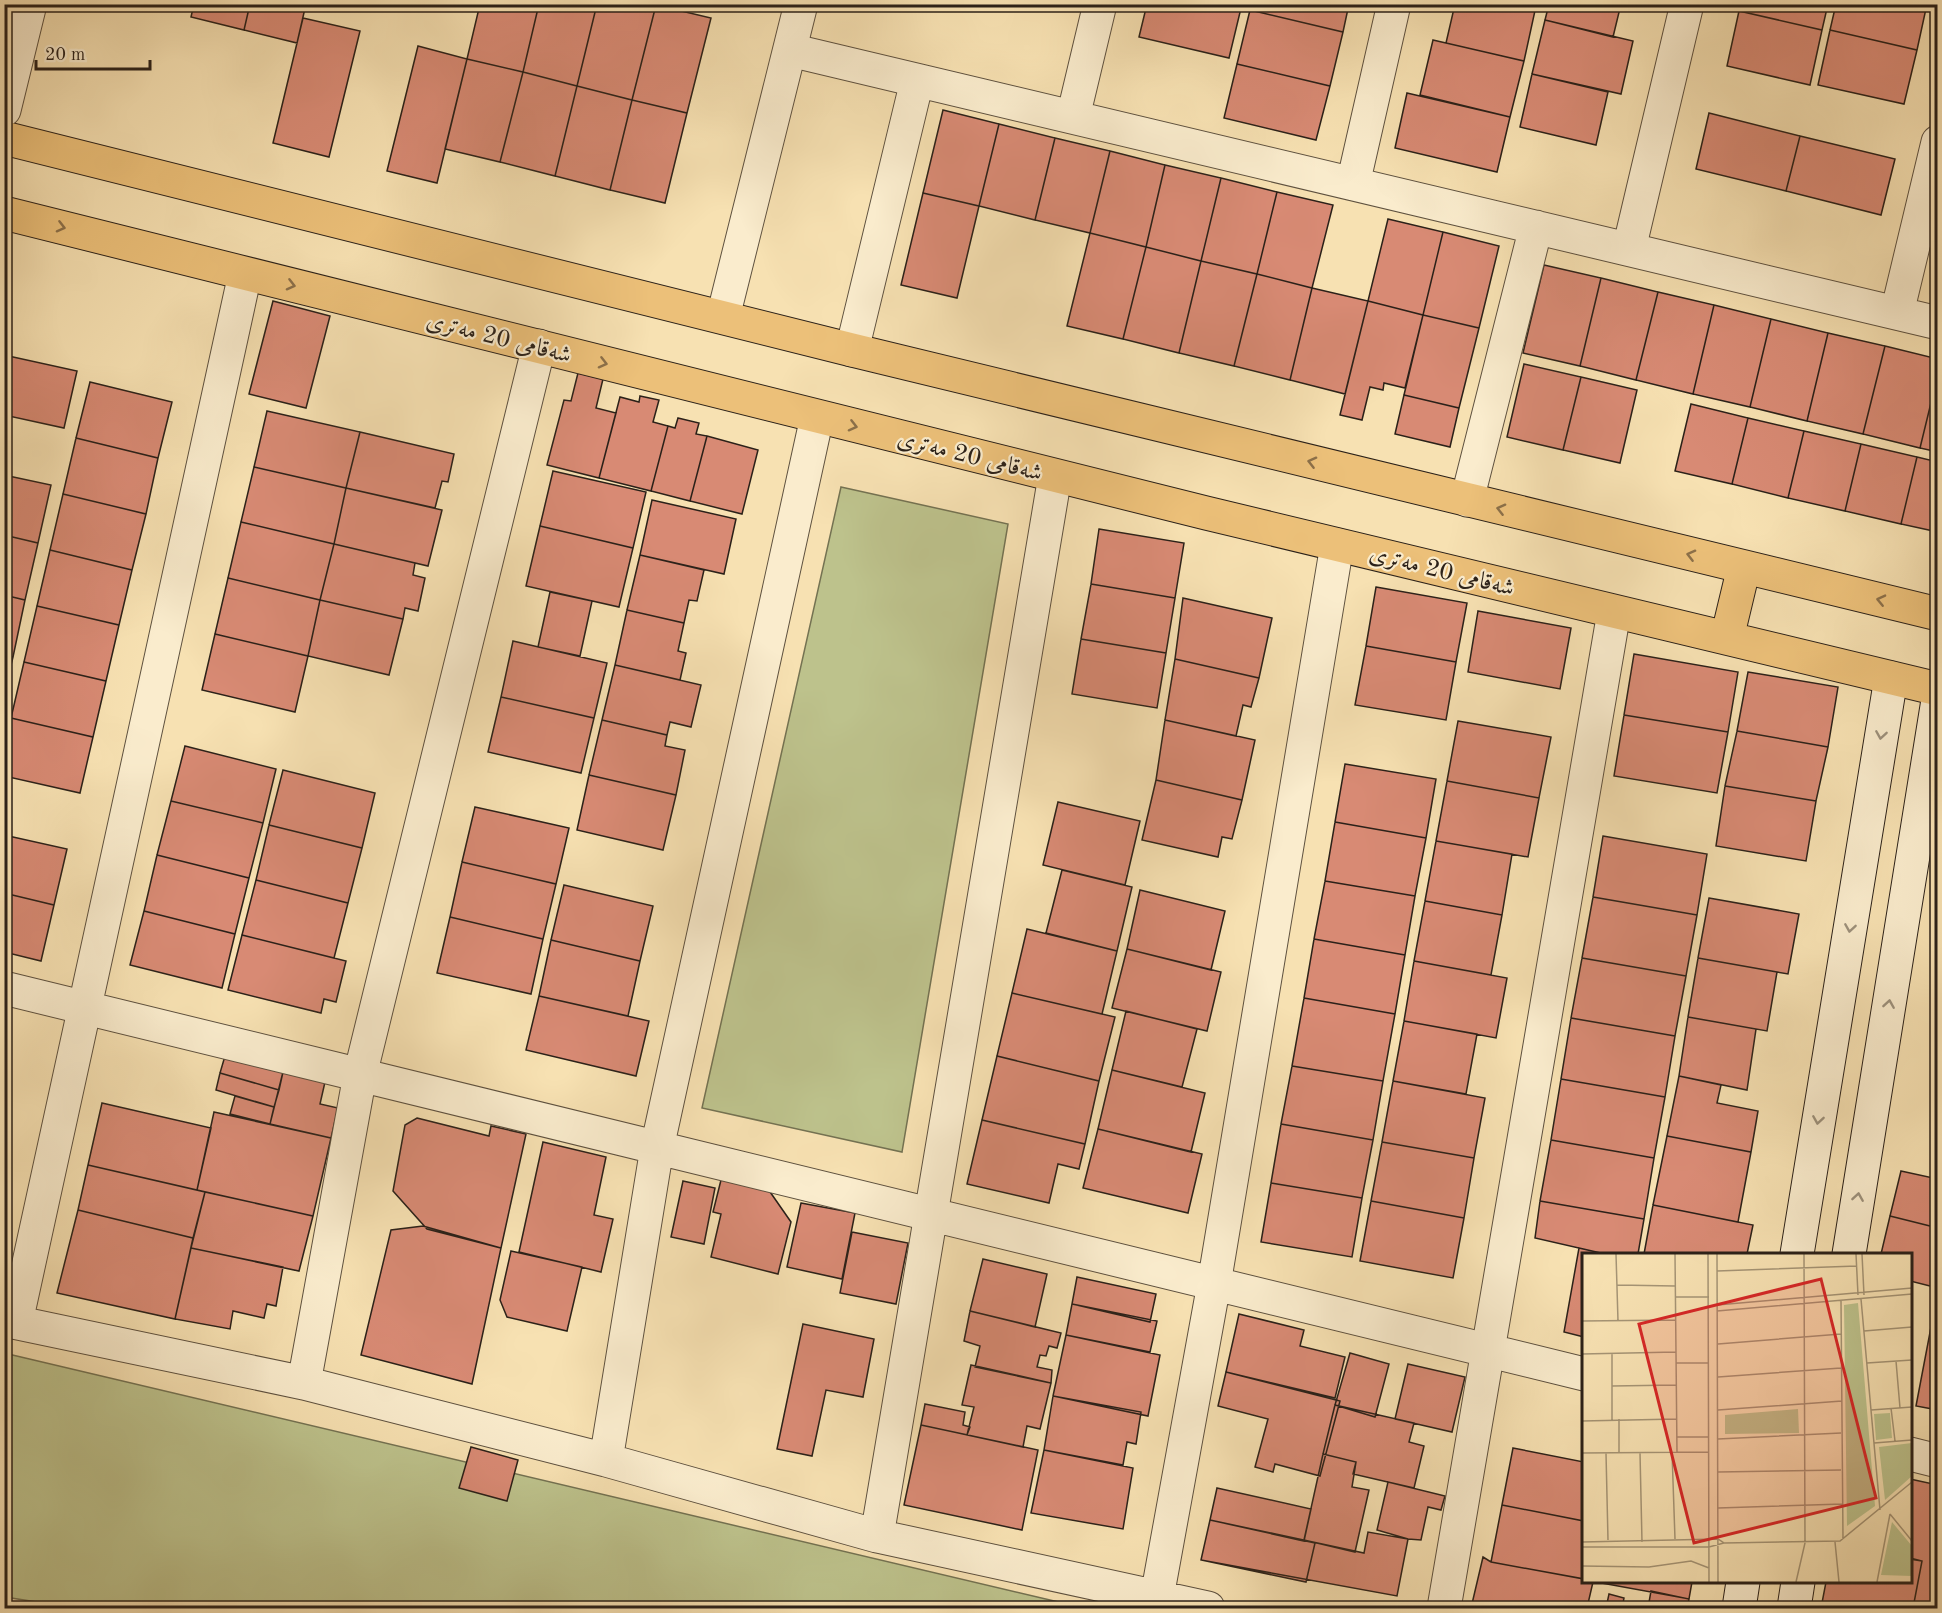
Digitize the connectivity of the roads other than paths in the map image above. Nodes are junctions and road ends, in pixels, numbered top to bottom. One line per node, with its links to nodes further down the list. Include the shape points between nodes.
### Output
1 (30, 4): 8 (street)
2 (1100, 4): 9 (street)
3 (1394, 4): 12 (street)
4 (1688, 4): 15 (street)
5 (793, 6): 6 (street)
6 (790, 50): 7 (street); 18 (street)
7 (917, 81): 9 (street); 21 (street)
8 (4, 110)
9 (1073, 117): 12 (street)
10 (4, 138): 18 (main road)
11 (1938, 142): 17 (street)
12 (1353, 184): 14 (street)
13 (4, 213): 16 (main road, شەقامی 20 مەتری, one-way to 16)
14 (1536, 227): 15 (street); 24 (street)
15 (1629, 249): 17 (street)
16 (244, 273): 20 (main road, شەقامی 20 مەتری, one-way to 20); 34 (street)
17 (1897, 313): 19 (street)
18 (723, 317): 21 (main road)
19 (1938, 322)
20 (539, 346): 22 (main road, شەقامی 20 مەتری, one-way to 22); 35 (street)
21 (852, 350): 24 (main road, one-way to 21)
22 (817, 417): 23 (main road, شەقامی 20 مەتری, one-way to 23); 36 (street)
23 (1055, 476): 25 (main road, شەقامی 20 مەتری); 37 (street)
24 (1467, 501): 26 (main road, one-way to 24)
25 (1338, 545): 27 (main road, شەقامی 20 مەتری); 40 (street)
26 (1744, 567): 28 (main road, one-way to 26); 29 (main road)
27 (1614, 612): 29 (main road, شەقامی 20 مەتری); 42 (street)
28 (1938, 614)
29 (1727, 638): 30 (main road, شەقامی 20 مەتری)
30 (1891, 678): 31 (main road, شەقامی 20 مەتری); 38 (street, one-way to 38)
31 (1938, 689)
32 (1938, 700): 39 (street, one-way to 32)
33 (4, 988): 34 (street)
34 (83, 1008): 35 (street); 41 (street)
35 (360, 1075): 36 (street); 44 (street)
36 (657, 1148): 37 (street); 46 (street)
37 (931, 1215): 40 (street); 48 (street)
38 (1797, 1253)
39 (1849, 1253)
40 (1214, 1284): 42 (street); 51 (street)
41 (10, 1321): 44 (street)
42 (1488, 1351): 43 (street); 53 (street)
43 (1582, 1374)
44 (304, 1383): 46 (street)
45 (1912, 1454): 47 (street)
46 (606, 1460): 48 (street)
47 (1938, 1461)
48 (877, 1536): 51 (street)
49 (1743, 1583): 54 (street)
50 (1798, 1583): 55 (street)
51 (1157, 1597): 52 (street)
52 (1208, 1608)
53 (1444, 1608)
54 (1739, 1608)
55 (1794, 1608)

